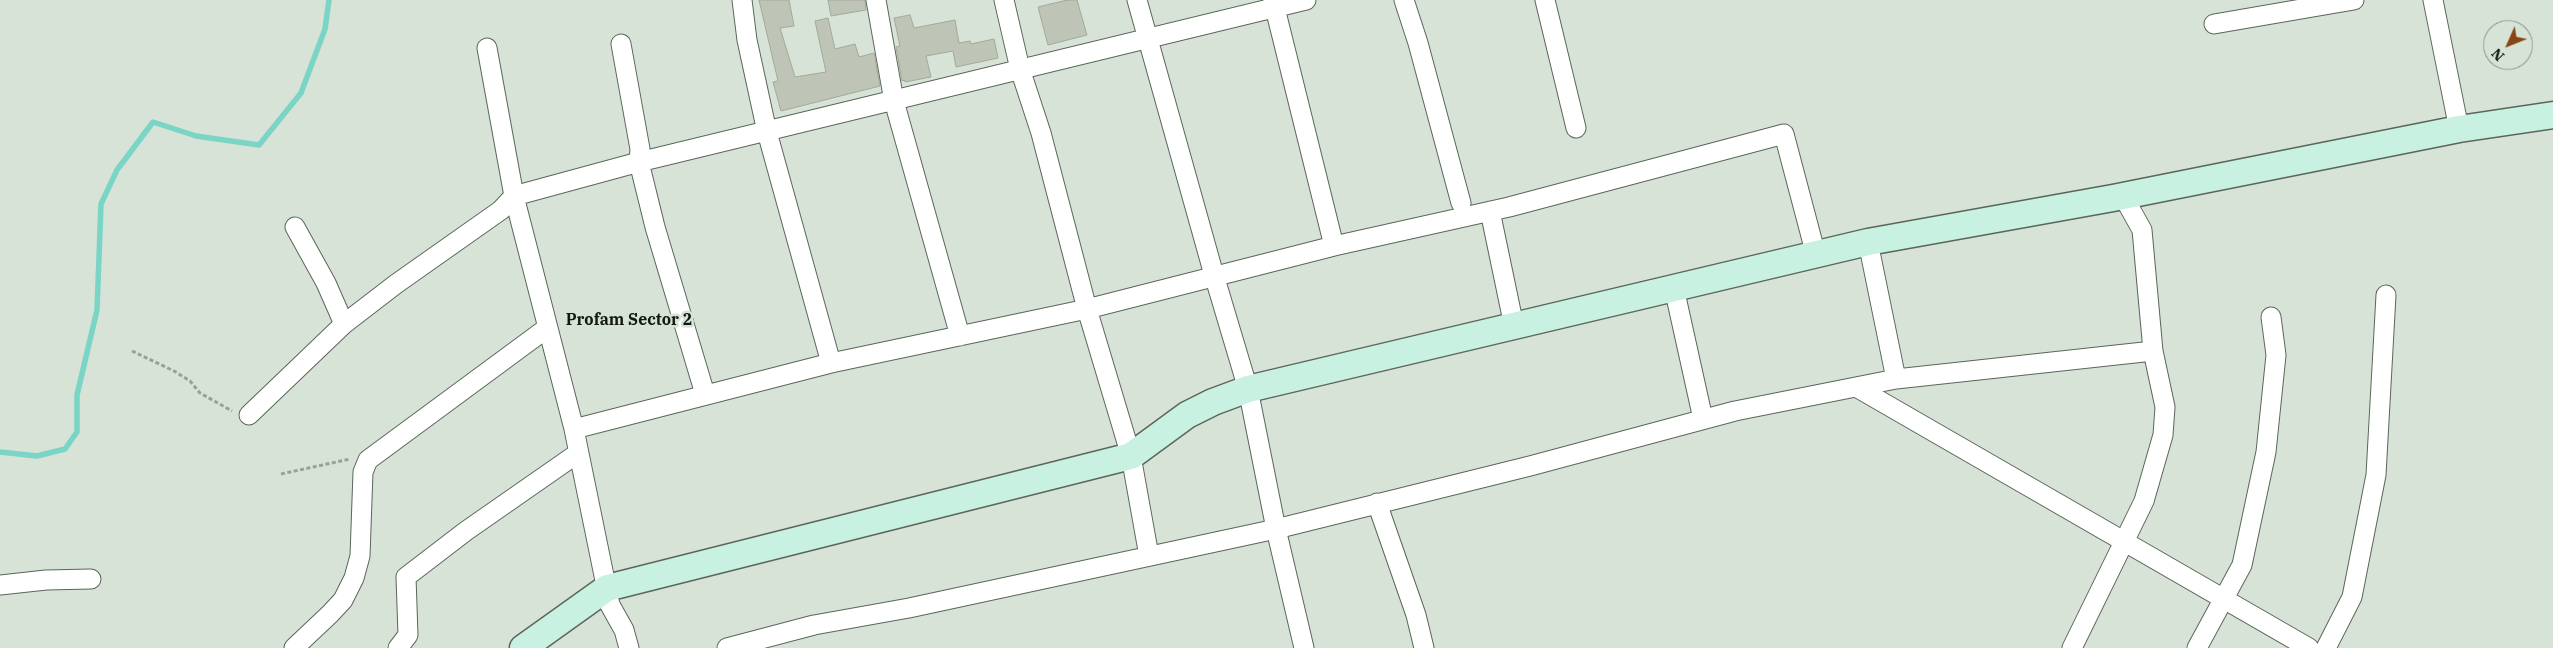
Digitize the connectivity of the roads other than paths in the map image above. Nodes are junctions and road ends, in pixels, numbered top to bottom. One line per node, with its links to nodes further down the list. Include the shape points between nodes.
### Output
1 (742, 0): 20 (street, via 747,40)
2 (876, 0): 16 (street)
3 (1004, 0): 15 (street)
4 (1137, 0): 12 (street)
5 (1306, 0): 10 (street)
6 (1404, 0): 24 (street)
7 (1545, 0): 18 (street)
8 (2354, 0): 11 (street)
9 (2433, 0): 19 (street)
10 (1274, 4): 12 (street); 28 (street)
11 (2214, 24)
12 (1148, 39): 15 (street); 30 (street)
13 (621, 44): 21 (street, via 640,149)
14 (487, 48): 22 (street)
15 (1020, 69): 16 (street); 33 (street, via 1041,133)
16 (894, 101): 20 (street); 38 (street)
17 (2553, 115): 19 (main road)
18 (1576, 128)
19 (2458, 129): 23 (main road)
20 (767, 132): 21 (street); 40 (street)
21 (639, 162): 22 (street); 44 (street)
22 (514, 196): 35 (street, via 501,210); 37 (street)
23 (2123, 196): 27 (main road); 39 (street, via 2142,230)
24 (1461, 203)
25 (1490, 211): 28 (street); 29 (street, via 1784,134); 36 (street)
26 (294, 227): 35 (street, via 326,283)
27 (1868, 242): 29 (main road); 41 (street)
28 (1334, 246): 30 (street)
29 (1816, 254): 31 (main road)
30 (1214, 275): 33 (street); 43 (street)
31 (1674, 288): 36 (main road); 46 (street)
32 (2386, 295): 68 (street, via 2376,475 2352,597)
33 (1087, 309): 38 (street); 49 (street)
34 (2271, 316): 57 (street, via 2276,355 2266,452 2242,565)
35 (344, 324): 45 (street)
36 (1514, 326): 43 (main road)
37 (547, 328): 47 (street); 58 (street, via 368,460 363,472 360,556 354,578 342,600)
38 (960, 336): 40 (street)
39 (2153, 351): 41 (street); 52 (street, via 2165,407 2163,435 2144,501)
40 (831, 363): 44 (street)
41 (1896, 379): 42 (street)
42 (1856, 387): 46 (street); 52 (street)
43 (1248, 389): 49 (main road, via 1187,415); 51 (street)
44 (705, 394): 47 (street)
45 (249, 415)
46 (1703, 419): 50 (street)
47 (574, 429): 48 (street)
48 (578, 453): 56 (street); 59 (street, via 406,577 408,635)
49 (1131, 456): 53 (street); 56 (main road)
50 (1377, 503): 51 (street); 64 (street)
51 (1276, 529): 53 (street); 63 (street)
52 (2123, 541): 57 (street); 65 (street)
53 (1149, 556): 62 (street, via 909,608 814,625)
54 (91, 579): 55 (street)
55 (0, 585)
56 (607, 588): 60 (main road); 61 (street, via 610,605 624,630)
57 (2224, 599): 66 (street); 67 (street)
58 (294, 648)
59 (398, 648)
60 (523, 648)
61 (629, 648)
62 (727, 648)
63 (1304, 648)
64 (1424, 648)
65 (2072, 648)
66 (2197, 648)
67 (2309, 648)
68 (2326, 648)

